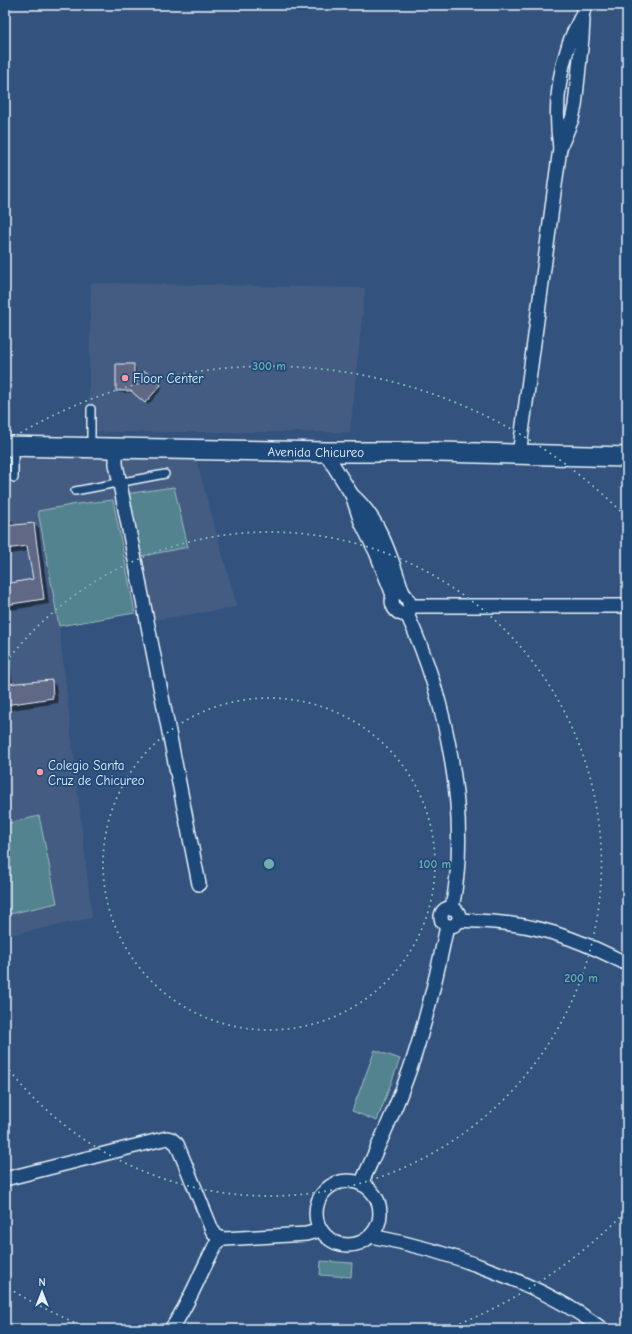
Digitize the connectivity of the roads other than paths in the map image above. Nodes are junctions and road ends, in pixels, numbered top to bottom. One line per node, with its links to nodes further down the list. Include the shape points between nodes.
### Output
1 (584, 10): 2 (street, via 572,119); 2 (street, via 568,47 559,85 557,118)
2 (560, 148): 8 (street)
3 (91, 409): 5 (lane)
4 (10, 446): 5 (main road, Avenida Chicureo); 11 (lane)
5 (91, 447): 6 (main road, Avenida Chicureo)
6 (116, 448): 7 (main road, Avenida Chicureo); 12 (street)
7 (325, 452): 8 (main road, Avenida Chicureo); 15 (street, via 352,495 361,522 398,594 407,597)
8 (519, 455): 9 (main road, Avenida Chicureo)
9 (627, 457)
10 (165, 474): 12 (lane)
11 (14, 478)
12 (120, 483): 13 (lane); 16 (street)
13 (75, 491)
14 (627, 606): 15 (street)
15 (409, 610): 17 (street, via 434,685 446,731 453,776 458,848 452,908 459,914)
16 (199, 884)
17 (453, 923): 18 (street, via 506,923 550,931 589,945); 20 (street, via 414,1057)
18 (627, 964)
19 (5, 1179): 23 (street, via 171,1139 177,1144 212,1230)
20 (361, 1184): 21 (street, via 340,1182 326,1190 317,1209 317,1220); 22 (street, via 375,1196 380,1207 380,1220)
21 (321, 1230): 22 (street, via 334,1242 345,1245 356,1244); 23 (street, via 306,1234)
22 (371, 1236): 25 (street, via 430,1250 503,1276 567,1306)
23 (220, 1238): 24 (street, via 208,1256 188,1303)
24 (171, 1329)
25 (602, 1329)

